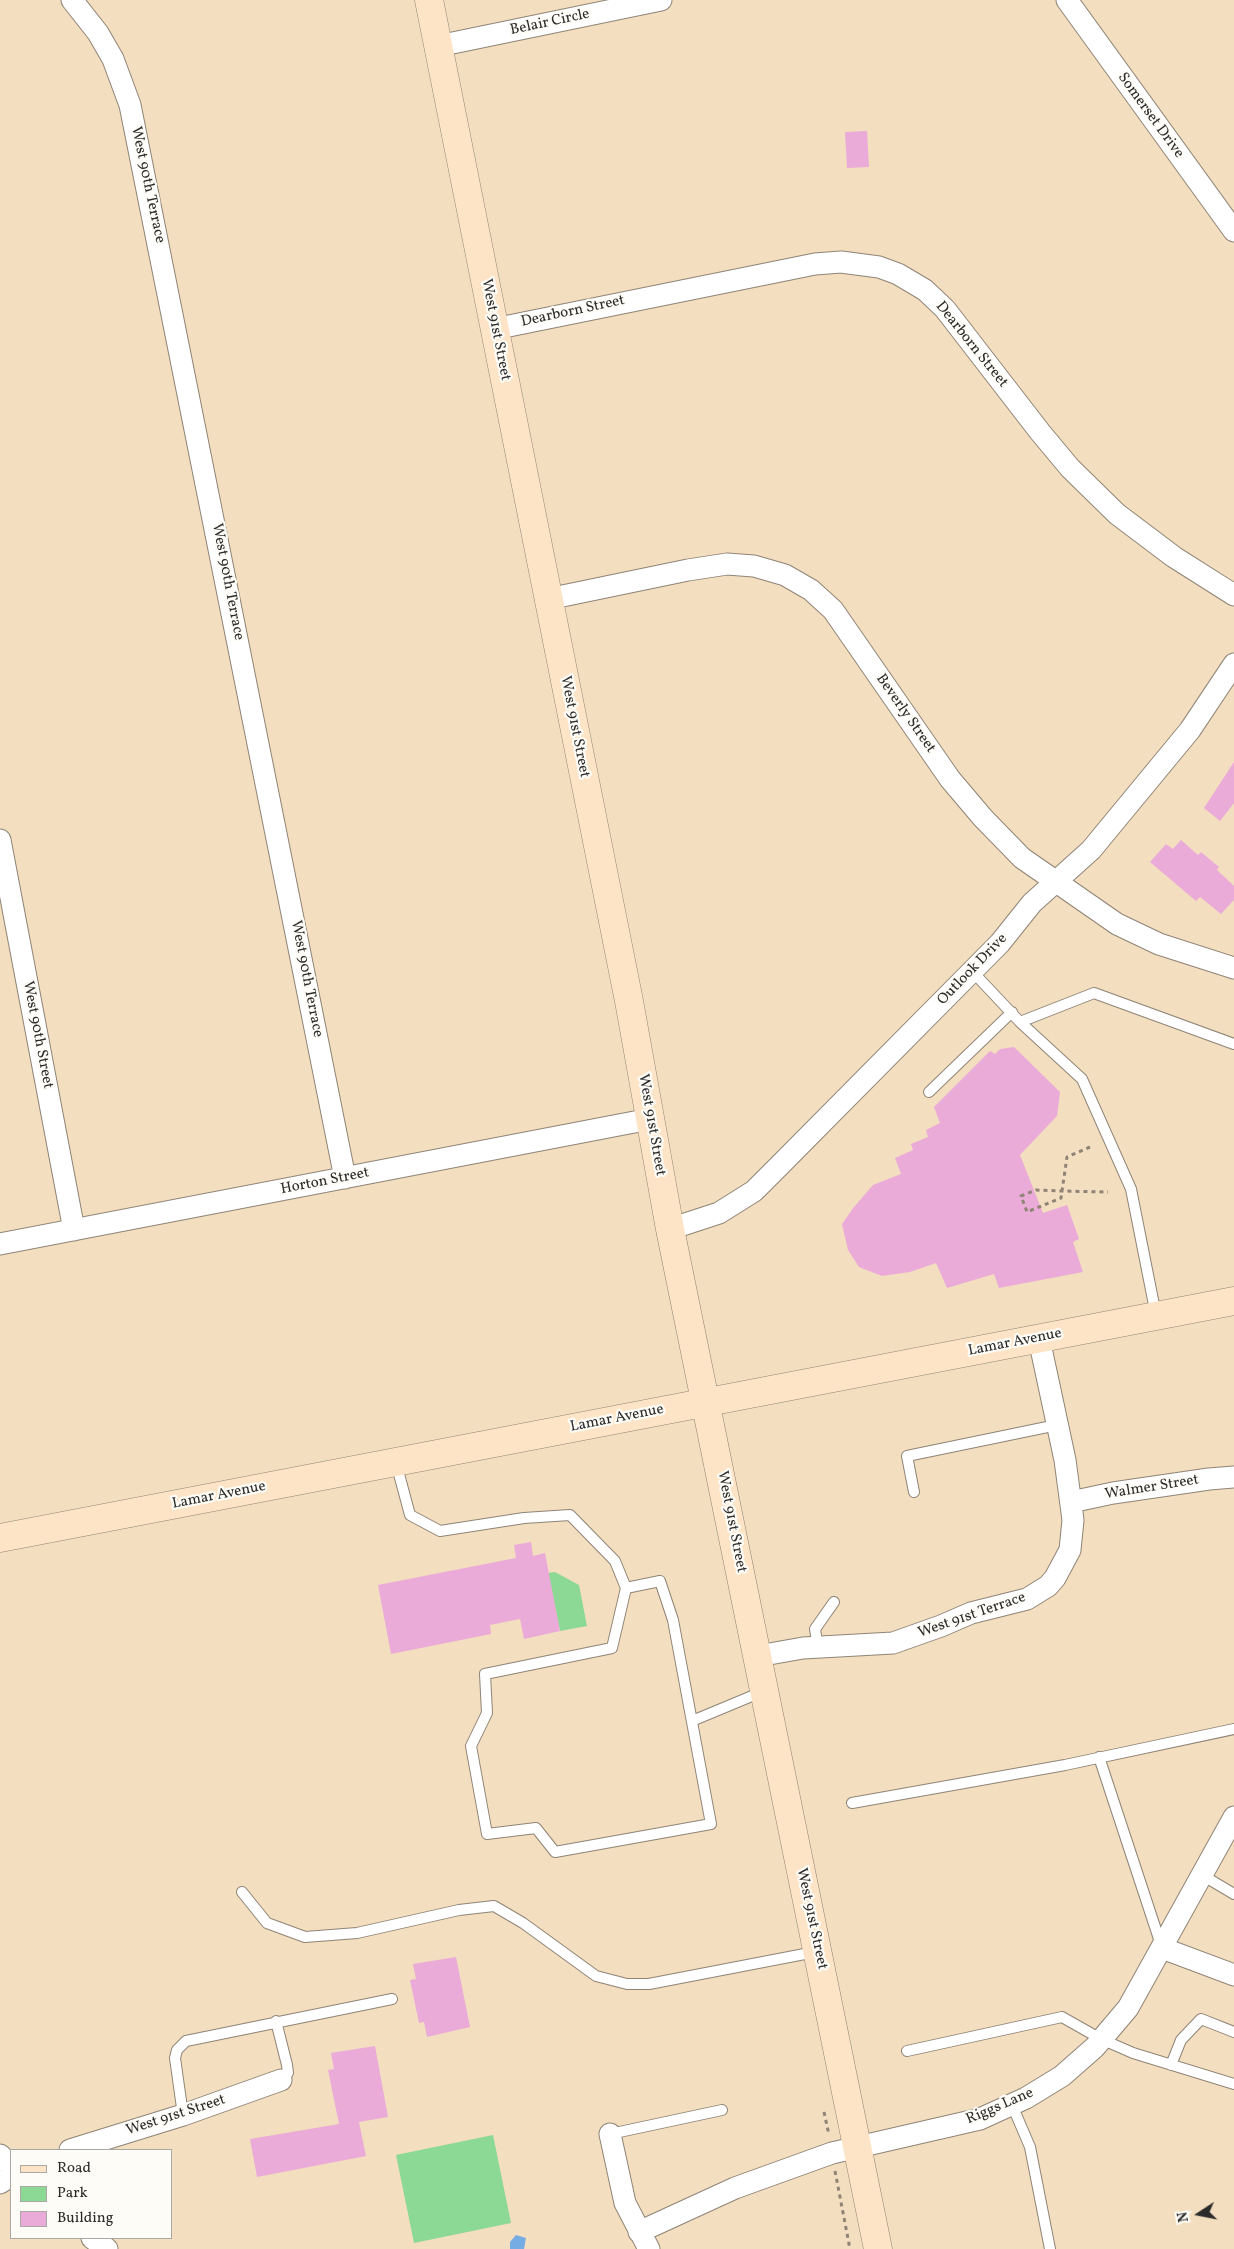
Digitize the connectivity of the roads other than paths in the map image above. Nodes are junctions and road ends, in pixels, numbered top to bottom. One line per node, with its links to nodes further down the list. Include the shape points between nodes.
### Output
1 (72, 0): 20 (street, West 90th Terrace, via 98,33 113,59 130,105)
2 (429, 0): 5 (street, West 91st Street)
3 (661, 0): 5 (street, Belair Circle)
4 (1067, 0): 6 (street, Somerset Drive)
5 (438, 46): 7 (street, West 91st Street)
6 (1234, 231)
7 (494, 329): 8 (street, Dearborn Street, via 815,264 841,262 879,267 925,290 945,309 1070,468 1118,514 1174,557); 9 (street, West 91st Street)
8 (1234, 595)
9 (548, 599): 12 (street, Beverly Street, via 727,564 754,566 785,575 811,590 833,610 950,779 1022,858); 19 (street, West 91st Street)
10 (1234, 664): 12 (street, Outlook Drive, via 1190,730 1126,810)
11 (0, 840): 22 (street, West 90th Street)
12 (1057, 883): 13 (street, Beverly Street, via 1117,924 1159,944); 14 (street, Outlook Drive, via 1032,903 1016,925)
13 (1234, 968)
14 (972, 971): 15 (lane); 21 (street, Outlook Drive, via 754,1190 719,1213)
15 (1012, 1012): 16 (lane); 18 (lane)
16 (1020, 1022): 17 (lane, via 1094,993); 25 (lane, via 1082,1079 1131,1188)
17 (1234, 1044)
18 (929, 1092)
19 (650, 1119): 20 (street, Horton Street); 21 (street, West 91st Street)
20 (345, 1178): 22 (street, Horton Street)
21 (670, 1229): 27 (street, West 91st Street)
22 (74, 1230): 23 (street, Horton Street)
23 (0, 1244)
24 (1234, 1301): 25 (street, Lamar Avenue)
25 (1156, 1316): 26 (street, Lamar Avenue)
26 (1039, 1338): 27 (street, Lamar Avenue); 28 (street, West 91st Terrace)
27 (706, 1402): 29 (street, Lamar Avenue); 37 (street, West 91st Street)
28 (1057, 1425): 31 (lane, via 907,1456); 32 (street, West 91st Terrace)
29 (396, 1462): 33 (street, Lamar Avenue); 34 (lane, via 410,1515 440,1531 524,1518 570,1515 615,1561)
30 (1234, 1477): 32 (street, Walmer Street)
31 (914, 1492)
32 (1071, 1502): 36 (street, West 91st Terrace, via 1073,1535 1070,1550 1048,1586 1027,1599 971,1613 893,1643)
33 (0, 1538)
34 (626, 1588): 39 (lane, via 660,1580 673,1620); 39 (lane, via 612,1648 485,1674 487,1713 472,1746 487,1834 536,1828 556,1852 711,1824)
35 (834, 1602): 36 (lane, via 815,1629)
36 (818, 1648): 37 (street, West 91st Terrace)
37 (758, 1656): 38 (street, West 91st Street)
38 (765, 1691): 39 (lane); 48 (street, West 91st Street)
39 (692, 1721)
40 (1234, 1729): 41 (lane)
41 (1099, 1757): 42 (lane); 47 (lane)
42 (852, 1803)
43 (1234, 1817): 44 (street, Riggs Lane)
44 (1202, 1875): 46 (lane); 47 (street, Riggs Lane)
45 (242, 1892): 48 (lane, via 267,1923 305,1937 357,1933 459,1910 494,1906 596,1976 627,1984 649,1984)
46 (1234, 1894)
47 (1162, 1948): 49 (street); 53 (street, Riggs Lane, via 1128,2008)
48 (818, 1952): 62 (street, West 91st Street)
49 (1234, 1975)
50 (392, 1999): 51 (lane)
51 (276, 2022): 56 (lane, via 288,2073); 60 (lane, via 186,2041 177,2050 175,2058)
52 (1234, 2032): 55 (lane, via 1200,2019 1181,2040)
53 (1101, 2040): 54 (lane, via 1062,2017); 55 (lane); 58 (street, Riggs Lane, via 1062,2076)
54 (907, 2050)
55 (1171, 2065): 57 (lane)
56 (281, 2080): 60 (street, West 91st Street)
57 (1234, 2084)
58 (1012, 2105): 62 (street, Riggs Lane, via 961,2124); 70 (lane, via 1030,2147)
59 (722, 2110): 61 (lane)
60 (183, 2115): 63 (street, West 91st Street)
61 (610, 2134): 67 (street, via 625,2203)
62 (858, 2147): 67 (street, Riggs Lane, via 764,2176); 69 (street, West 91st Street)
63 (73, 2149)
64 (0, 2155): 65 (street)
65 (10, 2165)
66 (93, 2239): 68 (street)
67 (644, 2240)
68 (107, 2249)
69 (878, 2249)
70 (1050, 2249)

